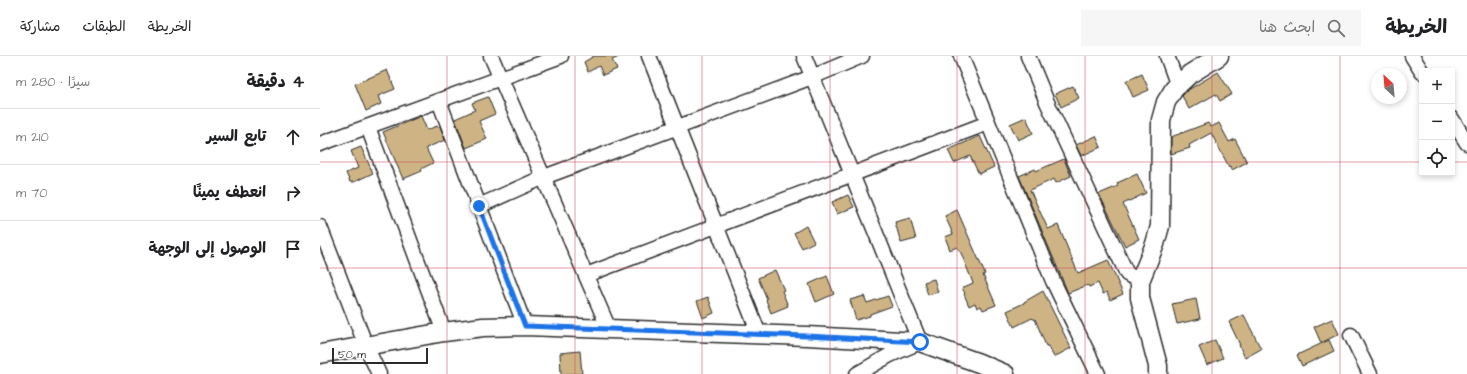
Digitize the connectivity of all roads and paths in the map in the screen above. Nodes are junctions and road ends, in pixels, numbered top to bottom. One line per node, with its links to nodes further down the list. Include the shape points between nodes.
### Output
1 (491, 56): 13 (street)
2 (561, 56): 13 (street)
3 (648, 56): 18 (street)
4 (804, 56): 12 (street)
5 (862, 56): 12 (street)
6 (961, 56): 16 (street)
7 (1028, 56): 28 (street, via 1127,274)
8 (1168, 56): 14 (street)
9 (1219, 56): 14 (street, via 1190,74)
10 (1412, 56): 11 (street)
11 (1420, 68)
12 (812, 77): 18 (street); 22 (street)
13 (501, 78): 15 (street); 23 (street)
14 (1178, 86): 28 (street, via 1166,102 1161,120 1160,226)
15 (439, 101): 19 (street); 24 (street)
16 (988, 123): 22 (street); 40 (street, via 1053,282)
17 (1455, 124): 20 (street)
18 (677, 126): 23 (street); 25 (street)
19 (368, 127): 21 (street); 31 (street)
20 (1467, 143)
21 (320, 144)
22 (852, 175): 25 (street); 34 (street)
23 (544, 177): 24 (street); 27 (street)
24 (479, 206): 29 (street)
25 (716, 226): 27 (street); 32 (street)
26 (321, 234): 35 (street)
27 (586, 275): 30 (street)
28 (1140, 281): 41 (street, via 1140,298)
29 (525, 326): 30 (street); 31 (street, via 482,327)
30 (609, 329): 32 (street)
31 (444, 332): 35 (street)
32 (759, 334): 34 (street)
33 (1351, 334): 42 (street)
34 (920, 342): 38 (street); 39 (street)
35 (366, 346): 36 (street); 37 (street)
36 (320, 354)
37 (379, 374)
38 (857, 374)
39 (1004, 374)
40 (1098, 374)
41 (1158, 374)
42 (1370, 374)

